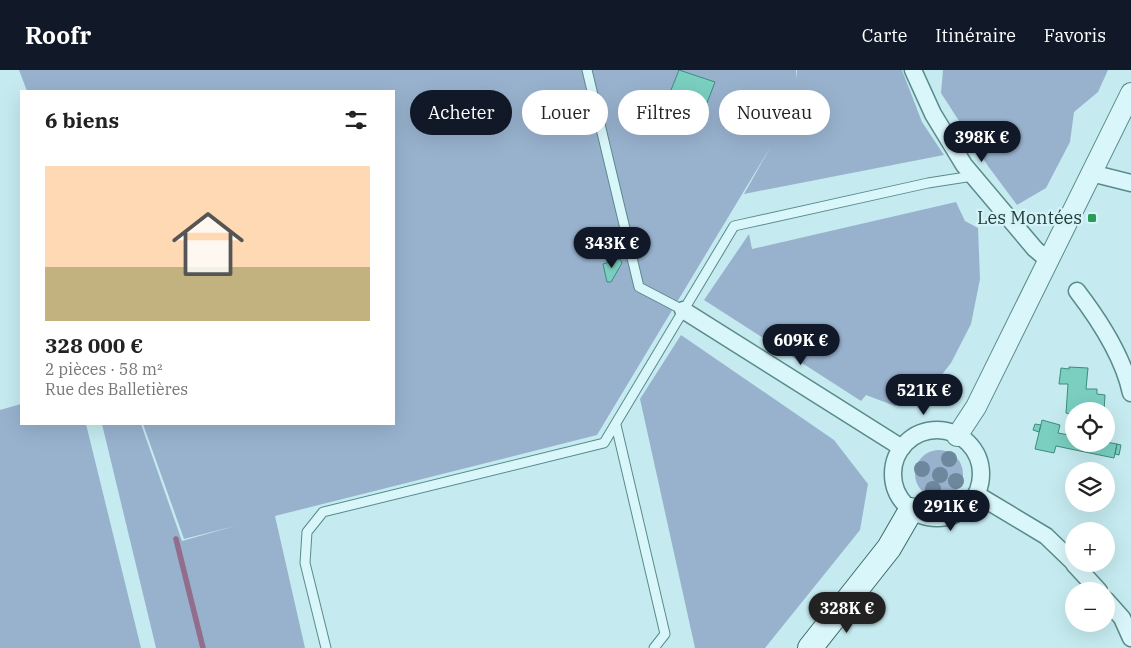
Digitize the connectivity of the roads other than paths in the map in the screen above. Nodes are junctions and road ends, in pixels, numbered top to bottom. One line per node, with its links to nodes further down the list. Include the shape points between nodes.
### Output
1 (587, 70): 9 (lane, via 639,287)
2 (913, 70): 5 (street, via 949,143)
3 (1131, 94): 4 (street)
4 (1090, 173): 6 (street); 7 (street)
5 (972, 176): 7 (street); 9 (lane, via 734,226)
6 (1131, 183)
7 (1046, 265): 12 (street, via 976,407)
8 (1077, 291): 10 (street, via 1097,317 1127,376)
9 (683, 310): 11 (lane); 13 (street)
10 (1131, 393)
11 (616, 424): 22 (lane, via 604,444 323,512 307,532 305,563); 23 (lane, via 665,634)
12 (957, 436): 13 (street, via 944,431 926,432); 14 (street, via 977,457 980,480)
13 (902, 448): 15 (street, via 893,477 896,492)
14 (976, 494): 15 (street, via 961,511 947,517 924,517); 16 (street, via 1046,536)
15 (911, 510): 24 (main road, via 889,548)
16 (1065, 555)
17 (1081, 572): 18 (street)
18 (1091, 582)
19 (1115, 606): 20 (street)
20 (1127, 615): 21 (street)
21 (1131, 638)
22 (326, 648)
23 (654, 648)
24 (810, 648)

